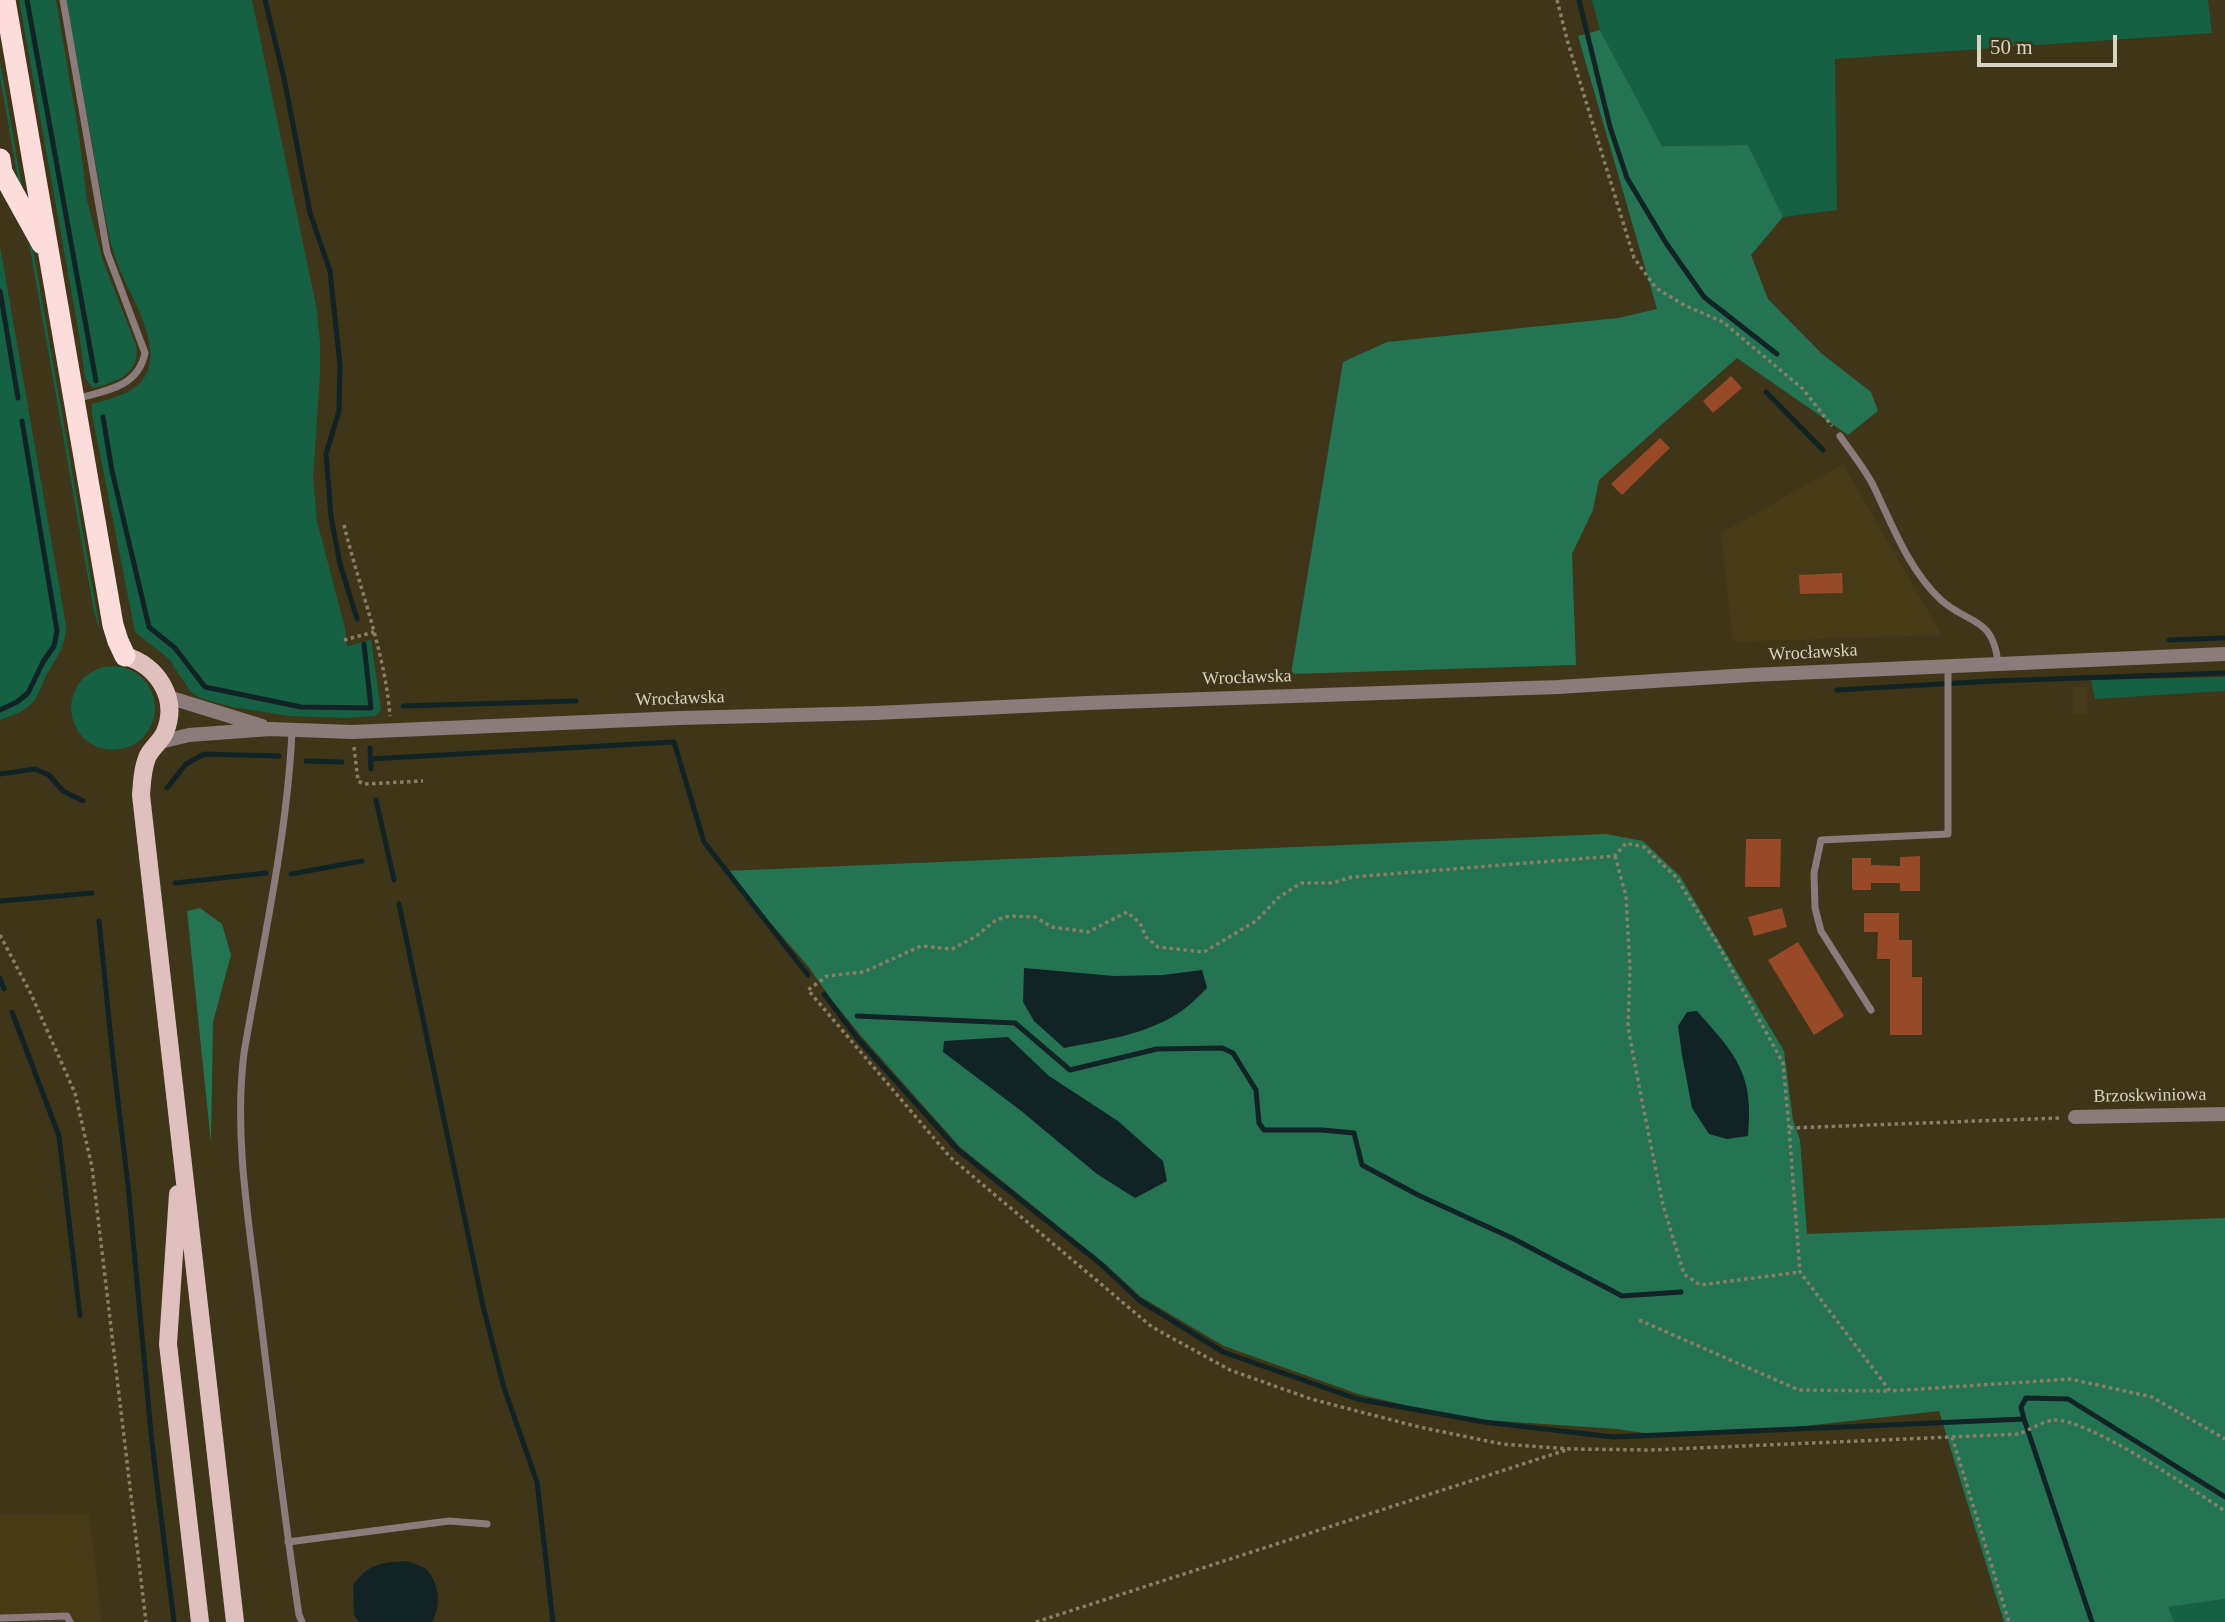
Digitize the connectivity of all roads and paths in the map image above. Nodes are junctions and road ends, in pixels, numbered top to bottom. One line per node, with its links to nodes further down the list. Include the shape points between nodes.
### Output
1 (5, 0): 5 (highway)
2 (63, 0): 6 (lane, via 107,252 145,353 143,364 121,387)
3 (1557, 0): 7 (path, via 1634,258 1656,288 1723,322 1803,389)
4 (0, 159): 5 (highway, via 2,172)
5 (51, 259): 6 (highway)
6 (74, 400): 12 (highway, via 113,625)
7 (1840, 436): 13 (lane, via 1871,482 1918,572 1942,600 1982,625 1994,640)
8 (344, 525): 9 (path)
9 (374, 632): 10 (path); 17 (path)
10 (344, 640)
11 (2225, 654): 13 (street, Wrocławska)
12 (125, 656): 15 (main road, via 153,670)
13 (1998, 663): 14 (street, Wrocławska)
14 (1948, 666): 17 (street, Wrocławska, via 1558,687); 24 (lane, via 1948,834 1821,840 1814,873 1821,930)
15 (168, 697): 16 (street); 20 (main road, via 169,720)
16 (270, 729): 18 (street, Wrocławska); 20 (street, via 189,735)
17 (391, 730): 19 (street, Wrocławska)
18 (292, 731): 19 (street, Wrocławska); 37 (lane, via 291,767 244,1053 240,1104 246,1201)
19 (352, 732): 21 (path, via 358,781)
20 (160, 742): 28 (main road, via 147,755 141,795)
21 (423, 780)
22 (1615, 856): 27 (path, via 1626,843 1644,847 1676,877 1783,1063); 29 (path, via 1626,896 1628,1027 1663,1205 1684,1273 1700,1285); 34 (path, via 1301,883 1256,921 1205,952 1158,947 1127,912 1087,932 1010,916 996,920 952,950 921,946 864,972 827,976 808,990 950,1157 1152,1327 1230,1370 1311,1399 1502,1444)
23 (0, 935): 40 (path, via 75,1093 92,1167)
24 (1871, 1010)
25 (2225, 1114): 26 (street, Brzoskwiniowa)
26 (2075, 1117): 27 (path)
27 (1789, 1128): 29 (path)
28 (180, 1152): 41 (main road, via 168,1344); 42 (main road)
29 (1800, 1272): 31 (path)
30 (1639, 1320): 31 (path, via 1800,1390)
31 (1890, 1391): 33 (path, via 2070,1380 2151,1397)
32 (1952, 1437): 34 (path, via 1651,1450); 35 (path, via 2019,1434 2054,1420 2082,1427 2172,1475); 45 (path)
33 (2225, 1438)
34 (1570, 1449): 44 (path)
35 (2225, 1511)
36 (487, 1524): 37 (lane, via 449,1521)
37 (288, 1542): 43 (lane)
38 (0, 1618): 39 (lane, via 67,1616)
39 (70, 1622)
40 (146, 1622)
41 (200, 1622)
42 (235, 1622)
43 (302, 1622)
44 (1036, 1622)
45 (2009, 1622)

